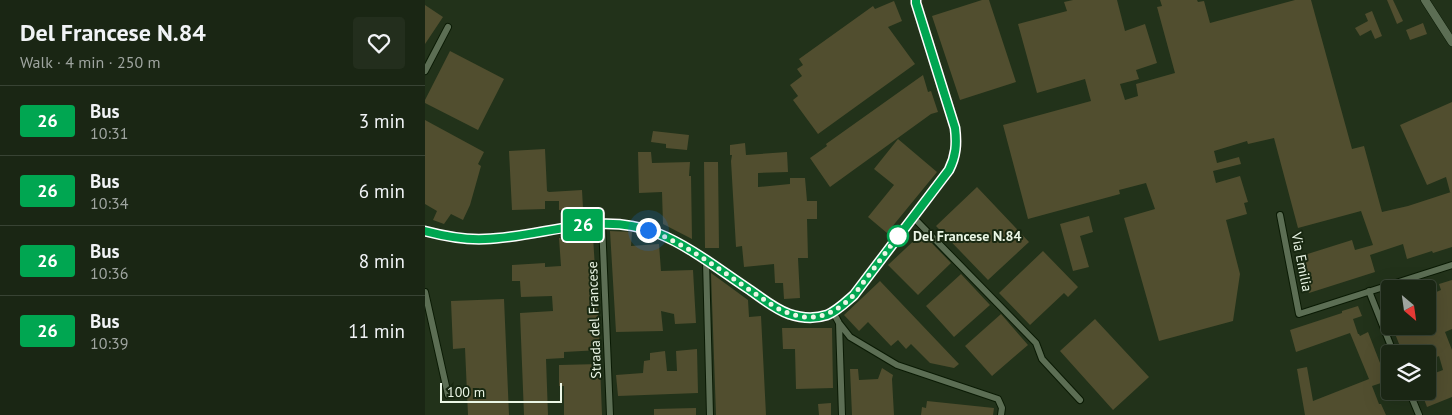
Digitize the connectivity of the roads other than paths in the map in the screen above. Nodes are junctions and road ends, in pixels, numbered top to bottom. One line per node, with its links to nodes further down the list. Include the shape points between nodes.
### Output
1 (1425, 0): 4 (street)
2 (916, 1): 7 (street, via 956,142 955,157 949,170)
3 (448, 27): 5 (street)
4 (1452, 42)
5 (425, 71)
6 (1280, 215): 12 (street, Via Emilia, via 1299,314)
7 (913, 217): 14 (street, via 854,295); 18 (street, via 1036,344 1042,359)
8 (602, 223): 9 (street, via 485,239); 10 (street, via 627,224 657,233); 20 (street, Strada del Francese)
9 (425, 231)
10 (706, 261): 14 (street, via 788,313 818,317); 21 (street)
11 (1452, 265): 12 (street)
12 (1369, 291): 16 (street)
13 (425, 292): 17 (street)
14 (833, 312): 15 (street)
15 (839, 323): 22 (street); 23 (street, via 850,337 897,366 998,399)
16 (1390, 345)
17 (448, 396)
18 (1080, 400)
19 (1413, 400): 24 (street)
20 (611, 415)
21 (711, 415)
22 (842, 415)
23 (1001, 415)
24 (1419, 415)

